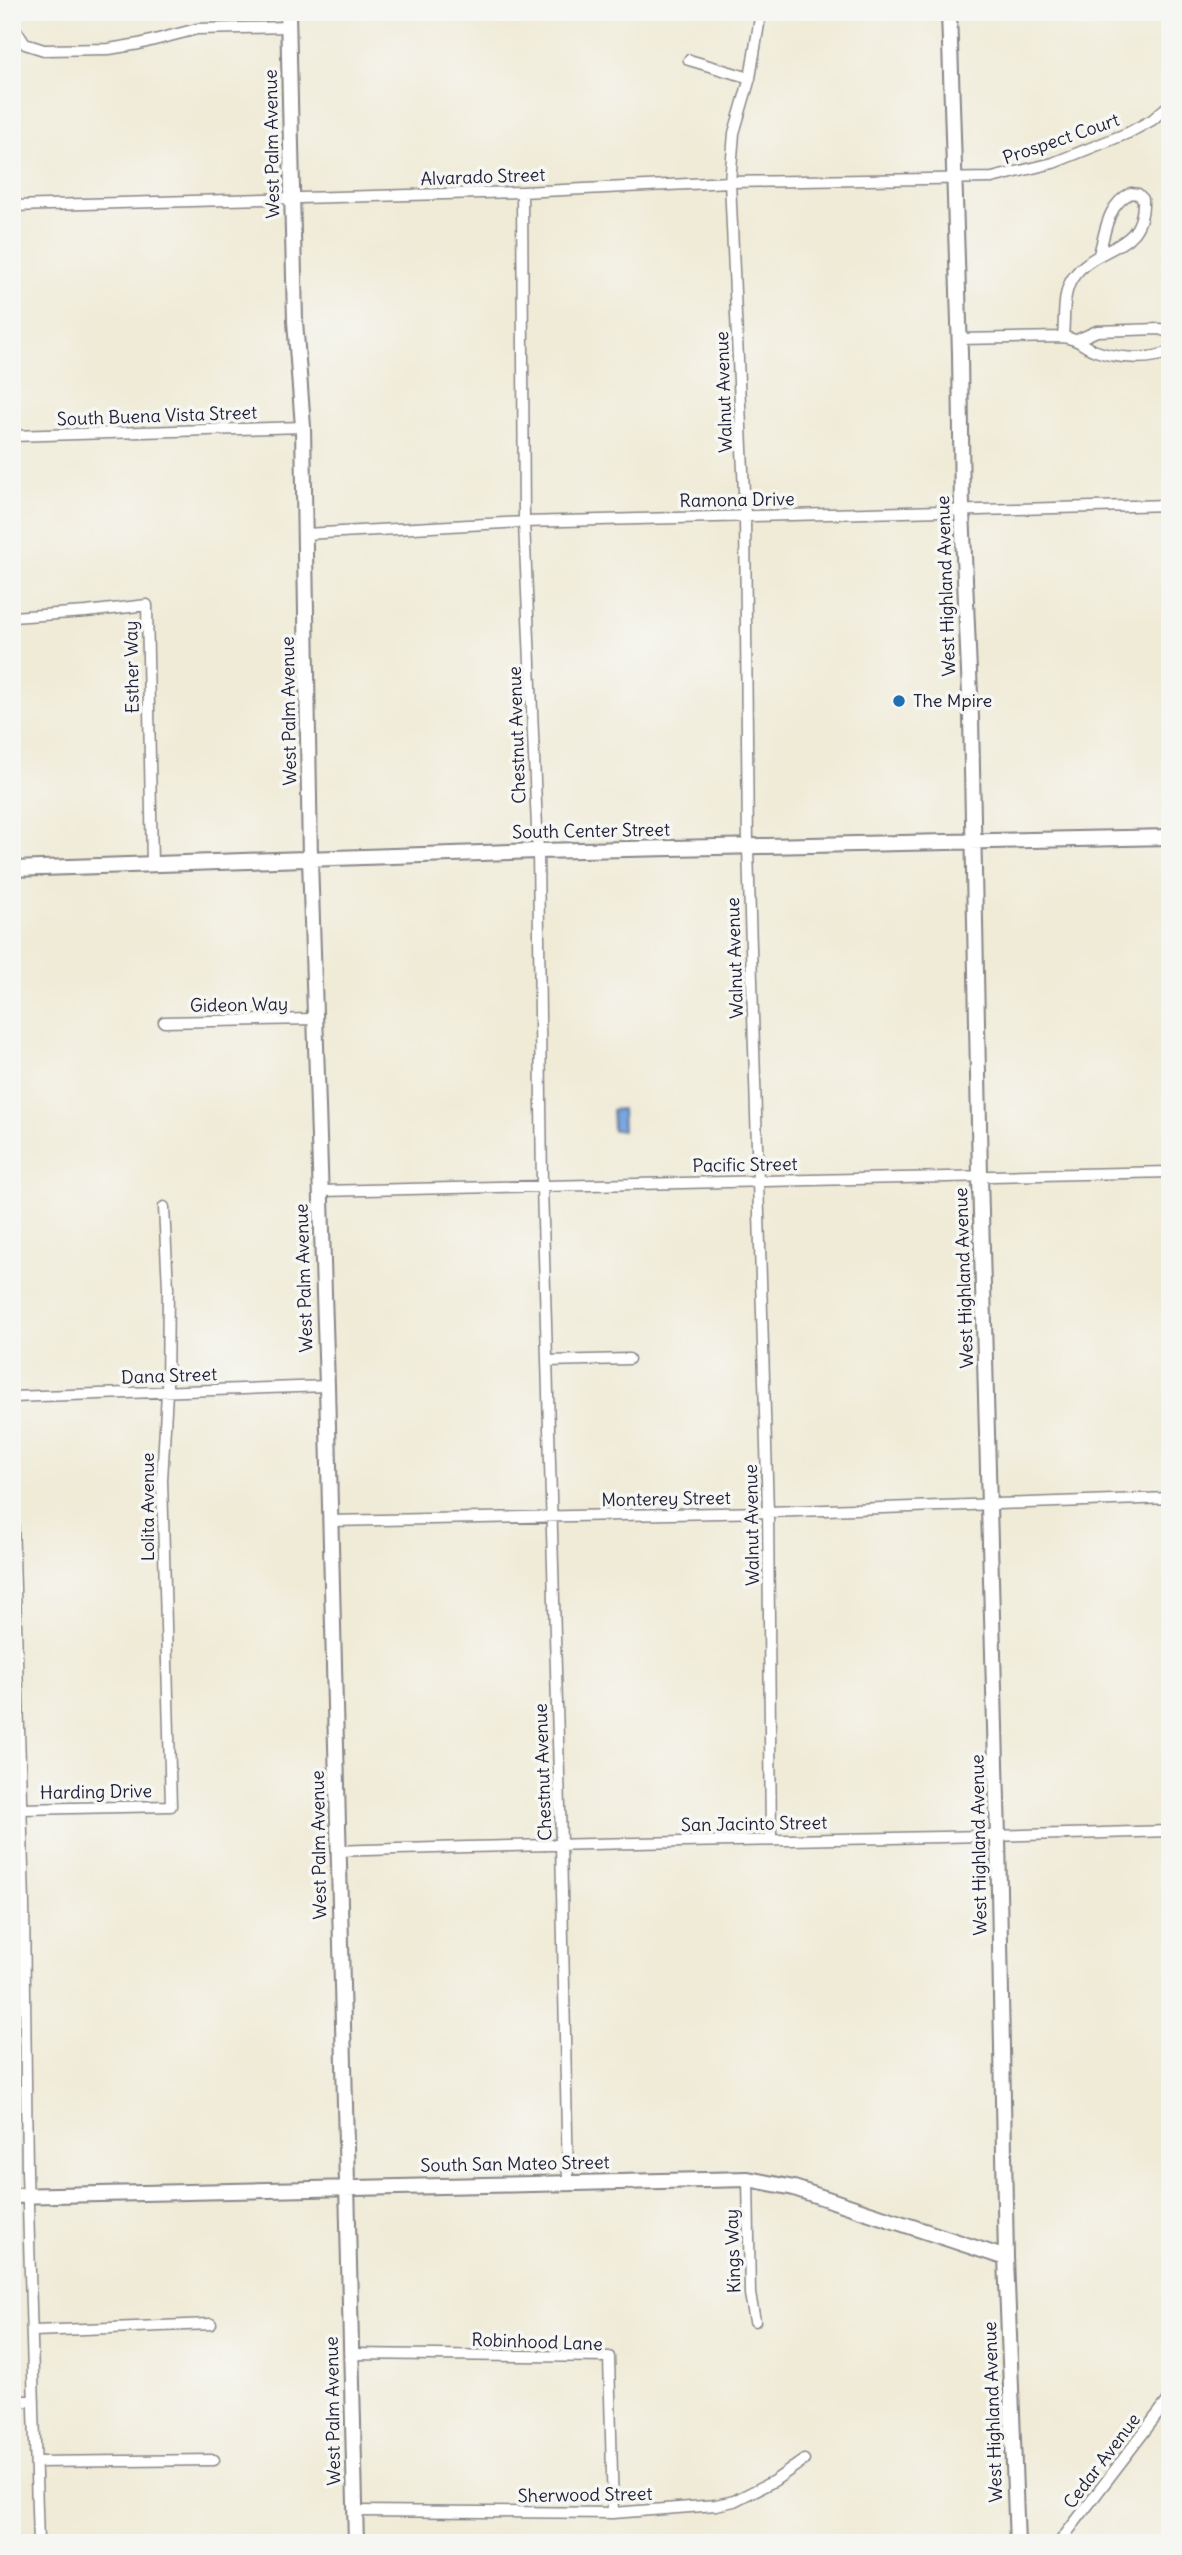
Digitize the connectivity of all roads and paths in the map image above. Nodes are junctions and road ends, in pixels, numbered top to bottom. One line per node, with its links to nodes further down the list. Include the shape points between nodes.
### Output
1 (761, 12): 6 (street, Walnut Avenue)
2 (949, 12): 8 (street, West Highland Avenue)
3 (288, 20): 4 (street, via 197,29 109,49 44,50 25,44); 11 (street, West Palm Avenue)
4 (12, 24)
5 (689, 60): 6 (street)
6 (750, 78): 9 (street, Walnut Avenue, via 734,133)
7 (1170, 104): 8 (street, Prospect Court, via 1128,133 1053,163 1007,176)
8 (955, 180): 9 (street, Alvarado Street); 16 (street, West Highland Avenue)
9 (730, 182): 10 (street, Alvarado Street); 23 (street, Walnut Avenue)
10 (522, 192): 11 (street, Alvarado Street); 24 (street, Chestnut Avenue)
11 (292, 197): 12 (street, Alvarado Street); 19 (street, West Palm Avenue)
12 (12, 206)
13 (1099, 254): 13 (street, via 1131,238 1144,209 1138,194 1131,193 1115,204); 15 (street, via 1073,277 1066,294)
14 (1170, 333): 17 (street, via 1160,329 1097,331)
15 (1063, 337): 16 (street); 17 (street)
16 (959, 339): 22 (street, West Highland Avenue)
17 (1079, 340): 18 (street, via 1092,349 1119,356 1156,356)
18 (1170, 351)
19 (303, 427): 20 (street, South Buena Vista Street); 25 (street, West Palm Avenue)
20 (12, 436)
21 (1170, 505): 22 (street, Ramona Drive)
22 (961, 510): 23 (street, Ramona Drive); 28 (street, West Highland Avenue)
23 (744, 515): 24 (street, Ramona Drive); 29 (street, Walnut Avenue)
24 (524, 522): 25 (street, Ramona Drive); 30 (street, Chestnut Avenue)
25 (305, 534): 31 (street, West Palm Avenue)
26 (12, 617): 32 (street, Esther Way, via 147,605)
27 (1170, 837): 28 (street, South Center Street)
28 (972, 843): 29 (street, South Center Street); 37 (street, West Highland Avenue)
29 (747, 848): 30 (street, South Center Street); 38 (street, Walnut Avenue)
30 (538, 851): 31 (street, South Center Street); 39 (street, Chestnut Avenue)
31 (310, 859): 32 (street, South Center Street); 34 (street, West Palm Avenue)
32 (152, 864): 33 (street, South Center Street)
33 (12, 869)
34 (314, 1019): 35 (street, Gideon Way); 40 (street, West Palm Avenue)
35 (164, 1022)
36 (1170, 1172): 37 (street, Pacific Street)
37 (980, 1176): 38 (street, Pacific Street); 49 (street, West Highland Avenue)
38 (758, 1181): 39 (street, Pacific Street); 50 (street, Walnut Avenue)
39 (542, 1186): 40 (street, Pacific Street); 43 (street, Chestnut Avenue)
40 (321, 1191): 44 (street, West Palm Avenue)
41 (164, 1207): 45 (street, Lolita Avenue)
42 (629, 1359): 43 (street)
43 (547, 1361): 51 (street, Chestnut Avenue)
44 (327, 1386): 45 (street, Dana Street); 52 (street, West Palm Avenue)
45 (167, 1392): 46 (street, Dana Street); 56 (street, Lolita Avenue, via 162,1480)
46 (12, 1397)
47 (12, 1485): 53 (street)
48 (1170, 1498): 49 (street, Monterey Street)
49 (990, 1504): 50 (street, Monterey Street); 59 (street, West Highland Avenue)
50 (768, 1512): 51 (street, Monterey Street); 60 (street, Walnut Avenue)
51 (551, 1517): 52 (street, Monterey Street); 61 (street, Chestnut Avenue)
52 (330, 1521): 62 (street, West Palm Avenue)
53 (13, 1529): 54 (street)
54 (15, 1641): 55 (street)
55 (16, 1766): 57 (street)
56 (171, 1806): 57 (street, Harding Drive)
57 (22, 1809): 63 (street)
58 (1170, 1831): 59 (street, San Jacinto Street)
59 (999, 1837): 60 (street, San Jacinto Street); 70 (street, West Highland Avenue)
60 (771, 1840): 61 (street, San Jacinto Street)
61 (561, 1843): 62 (street, San Jacinto Street); 66 (street, Chestnut Avenue)
62 (338, 1851): 67 (street, West Palm Avenue)
63 (24, 1904): 64 (street); 69 (street)
64 (12, 1905)
65 (748, 2179): 66 (street, South San Mateo Street); 70 (street, South San Mateo Street, via 794,2188); 71 (street, Kings Way, via 750,2294)
66 (568, 2182): 67 (street, South San Mateo Street)
67 (345, 2188): 69 (street, South San Mateo Street); 74 (street, West Palm Avenue)
68 (12, 2196): 69 (street, South San Mateo Street)
69 (29, 2196): 73 (street)
70 (1006, 2258): 85 (street, West Highland Avenue)
71 (755, 2321)
72 (211, 2324): 73 (street)
73 (34, 2331): 77 (street)
74 (351, 2354): 81 (street, West Palm Avenue); 82 (street, Robinhood Lane, via 610,2357)
75 (1170, 2398): 86 (street, Cedar Avenue)
76 (12, 2401): 77 (street)
77 (34, 2401): 80 (street)
78 (214, 2460): 80 (street)
79 (804, 2460): 82 (street, Sherwood Street, via 734,2501)
80 (37, 2462): 83 (street)
81 (355, 2511): 82 (street, Sherwood Street); 84 (street, West Palm Avenue)
82 (613, 2513)
83 (38, 2543)
84 (356, 2543)
85 (1017, 2543)
86 (1059, 2543)

